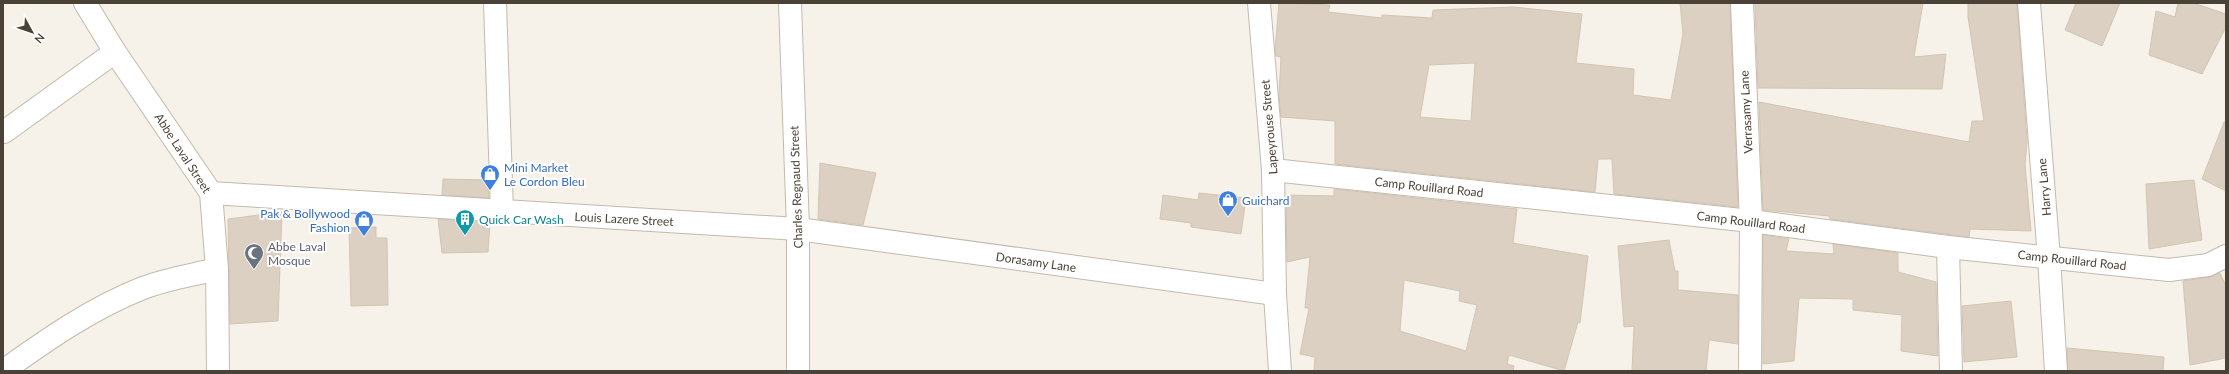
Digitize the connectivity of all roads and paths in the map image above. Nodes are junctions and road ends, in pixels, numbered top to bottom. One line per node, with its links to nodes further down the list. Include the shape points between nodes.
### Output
1 (495, 3): 11 (street)
2 (790, 3): 13 (street, Charles Regnaud Street)
3 (1259, 3): 9 (street, Lapeyrouse Street)
4 (1742, 3): 12 (street, Verrasamy Lane)
5 (2029, 3): 16 (street, Harry Lane)
6 (90, 6): 7 (street, Abbe Laval Street)
7 (116, 52): 8 (street); 10 (street, Abbe Laval Street)
8 (4, 132)
9 (1273, 170): 12 (street, Camp Rouillard Road); 18 (street, Lapeyrouse Street)
10 (211, 193): 11 (street, Louis Lazere Street); 17 (street, Abbe Laval Street)
11 (502, 212): 13 (street, Louis Lazere Street)
12 (1751, 221): 14 (street, Camp Rouillard Road); 23 (street, Verrasamy Lane)
13 (798, 229): 18 (street, Dorasamy Lane); 21 (street, Charles Regnaud Street)
14 (1948, 247): 16 (street, Camp Rouillard Road); 24 (street)
15 (2226, 256): 16 (street, Camp Rouillard Road, via 2208,265 2169,270)
16 (2049, 258): 25 (street, Harry Lane)
17 (217, 269): 19 (street, via 144,287 100,306); 20 (street, Abbe Laval Street)
18 (1275, 294): 22 (street, Lapeyrouse Street)
19 (3, 371)
20 (218, 371)
21 (798, 371)
22 (1280, 371)
23 (1750, 371)
24 (1951, 371)
25 (2056, 371)

